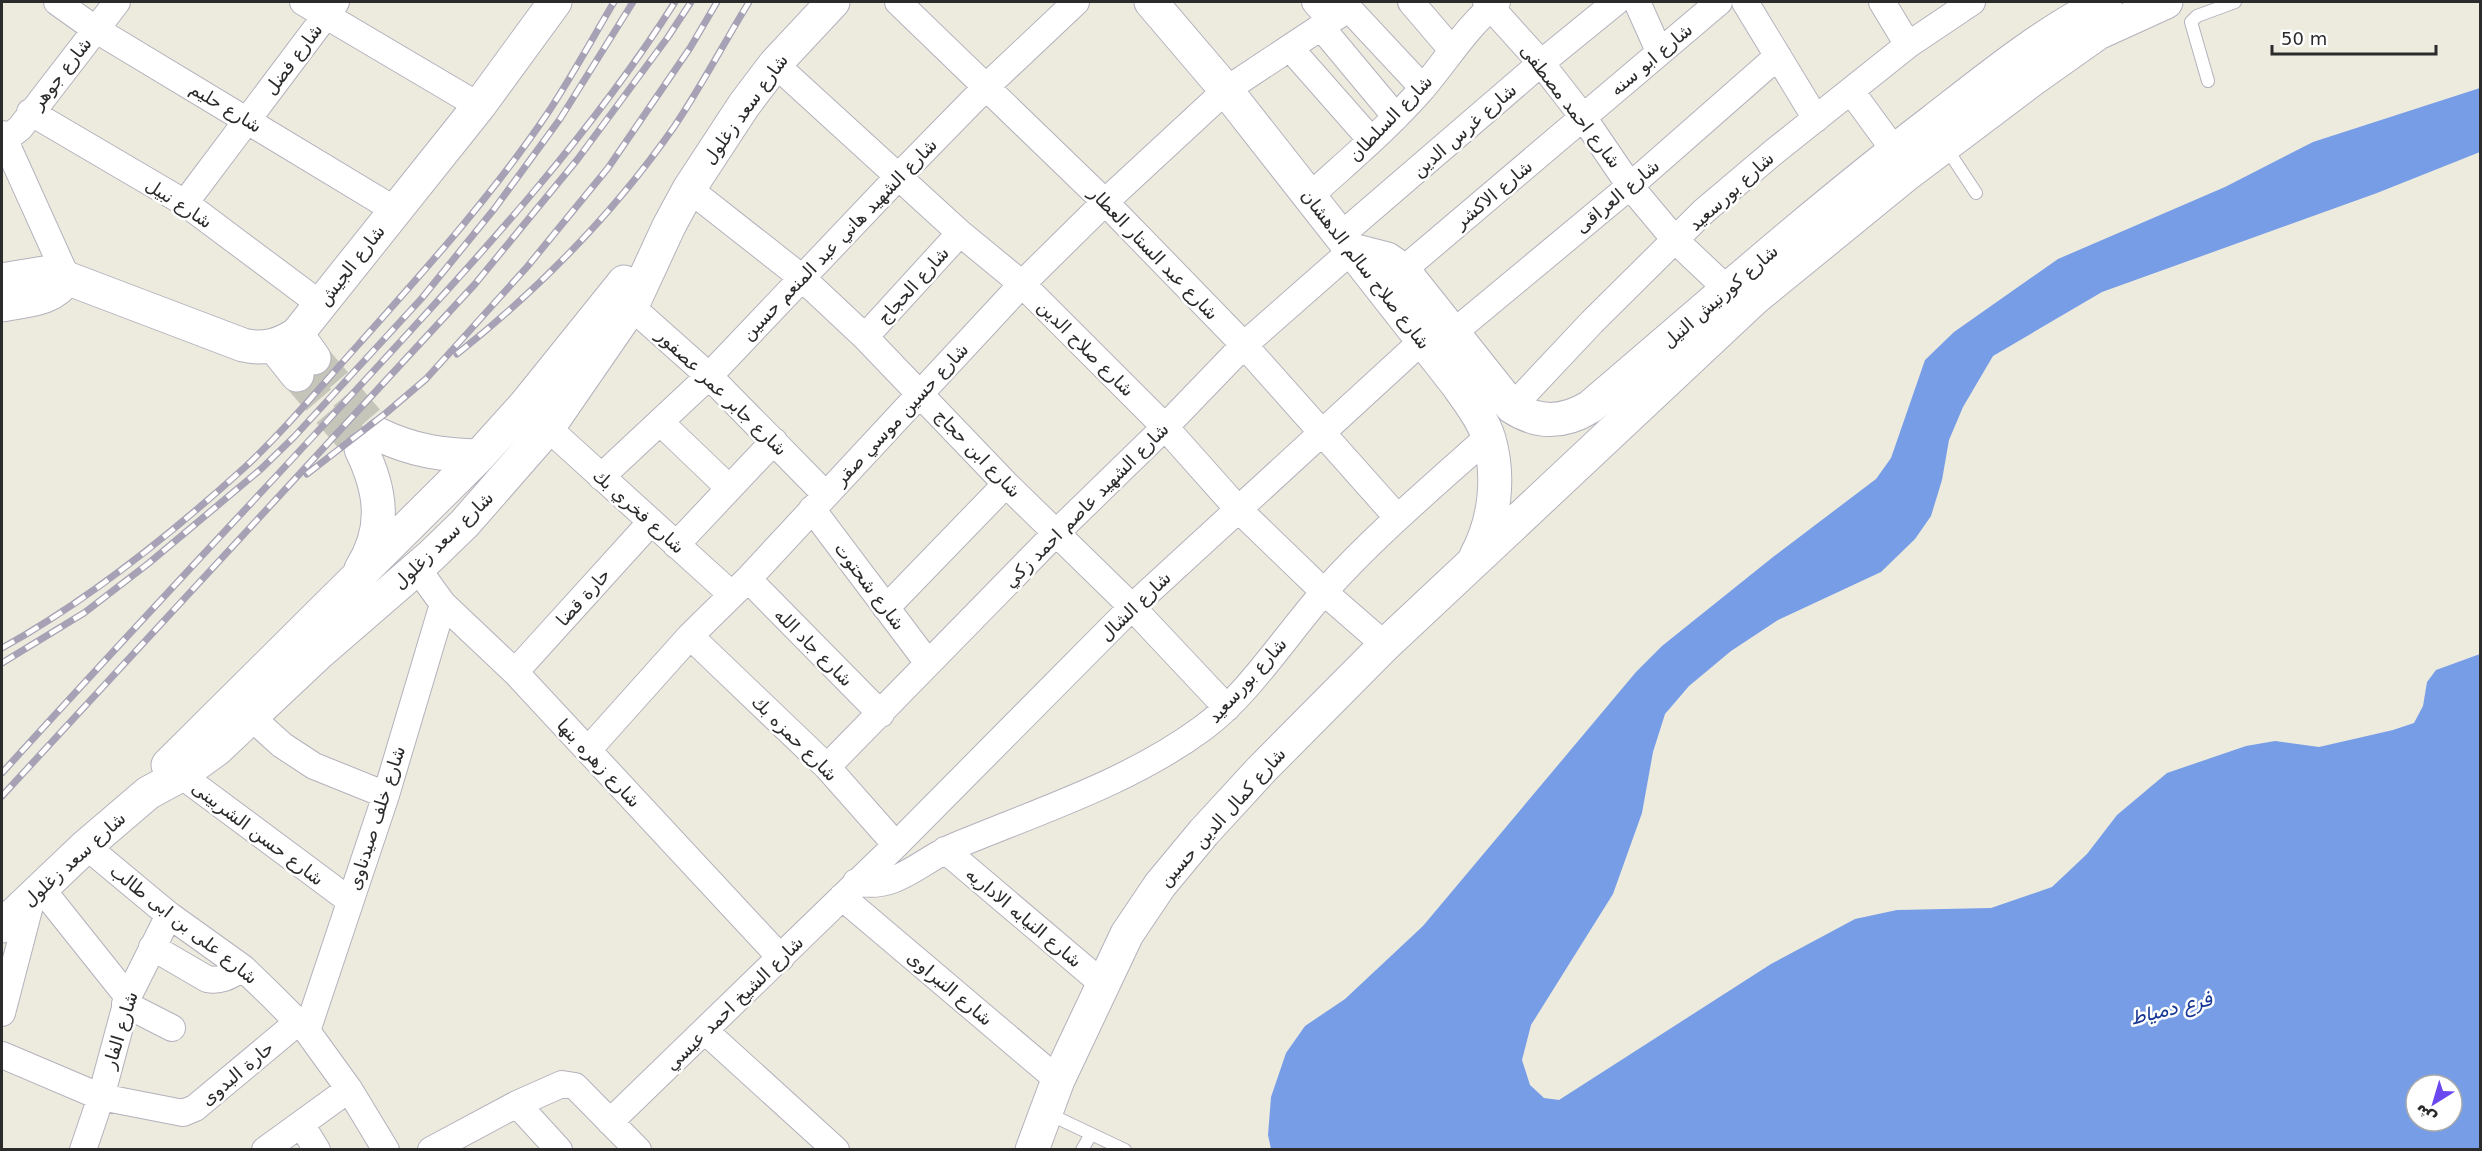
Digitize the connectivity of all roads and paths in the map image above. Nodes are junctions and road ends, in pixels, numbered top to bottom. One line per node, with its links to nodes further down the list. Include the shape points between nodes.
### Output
1 (57, 2): 22 (street, شارع حليم)
2 (117, 2): 22 (street, شارع جوهر)
3 (303, 2): 20 (street)
4 (555, 2): 35 (main road, شارع الجيش)
5 (833, 2): 29 (main road, شارع سعد زغلول)
6 (898, 2): 31 (street, شارع عبد الستار العطار)
7 (1076, 2): 31 (street, شارع الشهيد هاني عبد المنعم حسين)
8 (1151, 2): 33 (main road, شارع صلاح سالم الدهشان)
9 (1411, 2): 25 (street)
10 (1616, 2): 28 (street, شارع غرس الدين)
11 (1637, 2): 26 (street)
12 (1719, 2): 26 (street, شارع ابو سنه)
13 (1745, 2): 27 (street)
14 (1882, 2): 23 (street)
15 (1971, 2): 23 (street, شارع بورسعيد)
16 (2105, 2): 44 (main road, شارع كورنيش النيل, via 2082,13 1994,74)
17 (2166, 2): 43 (main road, شارع كورنيش النيل, via 2098,33)
18 (2235, 2): 30 (lane, via 2196,16 2191,22)
19 (1491, 3): 25 (street, شارع السلطان); 28 (street, شارع احمد مصطفى)
20 (331, 8): 35 (street); 40 (street, شارع فضل)
21 (1328, 15): 24 (street, شارع حسين موسي صقر); 32 (street, via 1352,12); 37 (street)
22 (95, 29): 36 (street, شارع جوهر); 40 (street, شارع حليم)
23 (1908, 45): 34 (street, شارع بورسعيد)
24 (1290, 48): 33 (street, شارع حسين موسي صقر); 42 (street)
25 (1452, 50): 32 (street, شارع السلطان)
26 (1659, 51): 38 (street, شارع ابو سنه)
27 (1778, 56): 39 (street); 46 (street, شارع العراقى)
28 (1541, 63): 38 (street, شارع احمد مصطفى); 55 (street, شارع غرس الدين)
29 (775, 64): 45 (street, شارع صلاح الدين); 47 (main road, شارع سعد زغلول)
30 (2208, 81)
31 (987, 86): 45 (street, شارع الشهيد هاني عبد المنعم حسين); 50 (street, شارع عبد الستار العطار)
32 (1423, 87): 37 (street, شارع السلطان)
33 (1226, 90): 49 (main road, شارع صلاح سالم الدهشان); 50 (street, شارع حسين موسي صقر)
34 (1851, 91): 39 (street, شارع بورسعيد); 44 (street)
35 (479, 106): 52 (main road, شارع الجيش)
36 (30, 112): 41 (street, شارع جوهر, via 20,128); 51 (street, شارع نبيل)
37 (1396, 117): 42 (street, شارع السلطان)
38 (1583, 117): 46 (street, شارع احمد مصطفى); 56 (street, شارع الاكشر)
39 (1816, 118): 54 (street, شارع بورسعيد, via 1732,187)
40 (247, 120): 51 (street, شارع فضل); 52 (street, شارع حليم)
41 (3, 139): 58 (street)
42 (1371, 140): 49 (street, شارع السلطان)
43 (1944, 146): 48 (lane); 87 (main road, شارع كورنيش النيل, via 1755,298)
44 (1894, 150): 61 (main road, شارع كورنيش النيل)
45 (899, 176): 53 (street, شارع صلاح الدين); 57 (street, شارع الشهيد هاني عبد المنعم حسين)
46 (1630, 186): 54 (street, شارع احمد مصطفى); 66 (street, شارع العراقى)
47 (689, 189): 57 (street, شارع ابن حجاج); 62 (main road, شارع سعد زغلول)
48 (1976, 193)
49 (1309, 197): 55 (main road, شارع صلاح سالم الدهشان)
50 (1105, 202): 60 (street, شارع حسين موسي صقر); 67 (street, شارع عبد الستار العطار)
51 (184, 203): 63 (street, شارع نبيل)
52 (395, 210): 63 (main road, شارع الجيش)
53 (960, 233): 60 (street, شارع صلاح الدين); 65 (street, شارع الحجاج)
54 (1676, 241): 61 (street, شارع احمد مصطفى); 70 (street, شارع بورسعيد)
55 (1346, 243): 56 (main road, شارع كورنيش النيل); 66 (main road, شارع صلاح سالم الدهشان); 67 (street, شارع الشهيد عاصم احمد زكي)
56 (1403, 270): 66 (main road, شارع كورنيش النيل)
57 (801, 277): 65 (street, شارع ابن حجاج); 68 (street, شارع الشهيد هاني عبد المنعم حسين)
58 (67, 278): 59 (main road, شارع الجيش, via 44,273); 63 (main road, شارع الجيش, via 243,345 296,353); 64 (main road, via 49,296)
59 (2, 280)
60 (1022, 284): 69 (street, شارع حسين موسي صقر); 72 (street, شارع صلاح الدين)
61 (1728, 290): 70 (main road, شارع كورنيش النيل, via 1579,415 1551,421 1524,415)
62 (623, 300): 68 (street, شارع جابر عمر عصفور); 73 (main road, شارع سعد زغلول); 77 (main road, شارع سعد زغلول)
63 (321, 304)
64 (2, 305)
65 (865, 337): 69 (street, شارع ابن حجاج)
66 (1438, 337): 70 (main road, شارع كورنيش النيل); 74 (street, شارع الشال); 75 (main road, شارع صلاح سالم الدهشان, via 1456,383)
67 (1244, 345): 72 (street, شارع الشهيد عاصم احمد زكي); 74 (street, شارع عبد الستار العطار)
68 (709, 376): 71 (street, شارع الشهيد هاني عبد المنعم حسين); 76 (street, شارع جابر عمر عصفور)
69 (921, 393): 79 (street, شارع ابن حجاج); 81 (street, شارع حسين موسي صقر)
70 (1512, 407)
71 (660, 422): 78 (street, شارع الشهيد هاني عبد المنعم حسين); 80 (street)
72 (1165, 427): 82 (street, شارع صلاح الدين); 85 (street, شارع الشهيد عاصم احمد زكي)
73 (548, 428): 78 (street, شارع فخري بك); 88 (main road, شارع سعد زغلول, via 465,523)
74 (1322, 431): 82 (street, شارع الشال); 83 (street, شارع عبد الستار العطار)
75 (1488, 437): 83 (street, شارع بورسعيد); 87 (main road, شارع صلاح سالم الدهشان, via 1495,480 1493,502 1485,536)
76 (774, 441): 80 (street); 81 (street, شارع جابر عمر عصفور)
77 (479, 456): 89 (main road, شارع سعد زغلول); 89 (main road, via 436,454 370,442 379,502 377,531 368,558)
78 (601, 477): 84 (street, شارع فخري بك)
79 (1006, 484): 85 (street, شارع ابن حجاج); 94 (street)
80 (729, 488): 86 (street)
81 (819, 502): 90 (street, شارع حسين موسي صقر); 94 (street, شارع شحتوت)
82 (1238, 509): 91 (street, شارع صلاح الدين); 93 (street, شارع الشال)
83 (1397, 517): 91 (street, شارع بورسعيد)
84 (651, 522): 86 (street, شارع فخري بك); 98 (street, حارة قضا)
85 (1056, 533): 93 (street, شارع ابن حجاج); 97 (street, شارع الشهيد عاصم احمد زكي)
86 (676, 545): 90 (street, شارع فخري بك)
87 (1468, 567): 96 (main road, شارع كمال الدين حسين)
88 (417, 568): 92 (street, شارع زهره بنها); 101 (main road, شارع سعد زغلول, via 319,653)
89 (352, 582): 104 (main road, شارع سعد زغلول)
90 (740, 587): 95 (street, شارع حسين موسي صقر); 100 (street, شارع جاد الله)
91 (1324, 591): 96 (street, شارع صلاح الدين); 99 (street, شارع بورسعيد)
92 (443, 604): 98 (street, شارع زهره بنها); 105 (street, شارع خلف صيدناوى)
93 (1132, 607): 99 (street, شارع ابن حجاج); 107 (street, شارع الشال)
94 (886, 608): 97 (street, شارع شحتوت)
95 (690, 636): 102 (street, شارع حسين موسي صقر); 103 (street, شارع حمزه بك)
96 (1385, 645): 117 (main road, شارع كمال الدين حسين, via 1261,770 1167,876 1126,934)
97 (928, 663): 100 (street, شارع الشهيد عاصم احمد زكي)
98 (515, 672): 102 (street, شارع زهره بنها)
99 (1227, 708): 108 (street, شارع بورسعيد, via 1163,754 1116,779)
100 (881, 714): 103 (street, شارع الشهيد عاصم احمد زكي)
101 (252, 718): 104 (main road, شارع سعد زغلول, via 217,749); 105 (street, via 314,766)
102 (588, 750): 115 (street, شارع زهره بنها)
103 (827, 767): 107 (street, شارع حمزه بك)
104 (175, 768): 106 (main road, شارع سعد زغلول); 111 (street, شارع حسن الشربينى)
105 (386, 795): 111 (street, شارع خلف صيدناوى)
106 (86, 846): 110 (main road, شارع سعد زغلول); 112 (street, شارع على بن ابى طالب)
107 (896, 846): 109 (street, شارع الشال)
108 (945, 850): 109 (street, شارع بورسعيد, via 897,879); 117 (street, شارع النيابه الاداريه)
109 (849, 889): 115 (street, شارع الشيخ احمد عيسي); 124 (street, شارع النبراوى)
110 (37, 893): 113 (main road, شارع سعد زغلول); 118 (street); 119 (street)
111 (349, 900): 120 (street, شارع خلف صيدناوى)
112 (169, 915): 114 (street, شارع الفار); 116 (street, شارع على بن ابى طالب)
113 (2, 926)
114 (152, 947): 116 (street, via 207,979 225,979); 118 (street, شارع الفار)
115 (781, 958): 122 (street, شارع الشيخ احمد عيسي)
116 (243, 968): 120 (street, شارع على بن ابى طالب)
117 (1103, 984): 124 (main road, شارع كمال الدين حسين)
118 (126, 1000): 121 (street); 126 (street, شارع الفار)
119 (2, 1013)
120 (303, 1027): 125 (street, شارع على بن ابى طالب); 126 (street, حارة البدوى, via 189,1111)
121 (172, 1028)
122 (705, 1031): 129 (street, شارع الشيخ احمد عيسي); 139 (street)
123 (2, 1055): 126 (street, حارة البدوى)
124 (1058, 1080): 128 (main road, شارع كمال الدين حسين)
125 (349, 1089): 130 (street); 135 (street, شارع على بن ابى طالب)
126 (101, 1097): 132 (street, شارع الفار)
127 (517, 1104): 129 (street, via 562,1084 575,1086); 136 (street); 137 (street)
128 (1045, 1113): 131 (lane); 140 (main road, شارع كمال الدين حسين)
129 (610, 1122): 138 (street)
130 (301, 1124): 133 (street); 134 (street)
131 (1091, 1134): 141 (lane); 142 (lane)
132 (83, 1149)
133 (265, 1149)
134 (317, 1149)
135 (386, 1149)
136 (431, 1149)
137 (559, 1149)
138 (638, 1149)
139 (836, 1149)
140 (1032, 1149)
141 (1082, 1149)
142 (1125, 1149)

